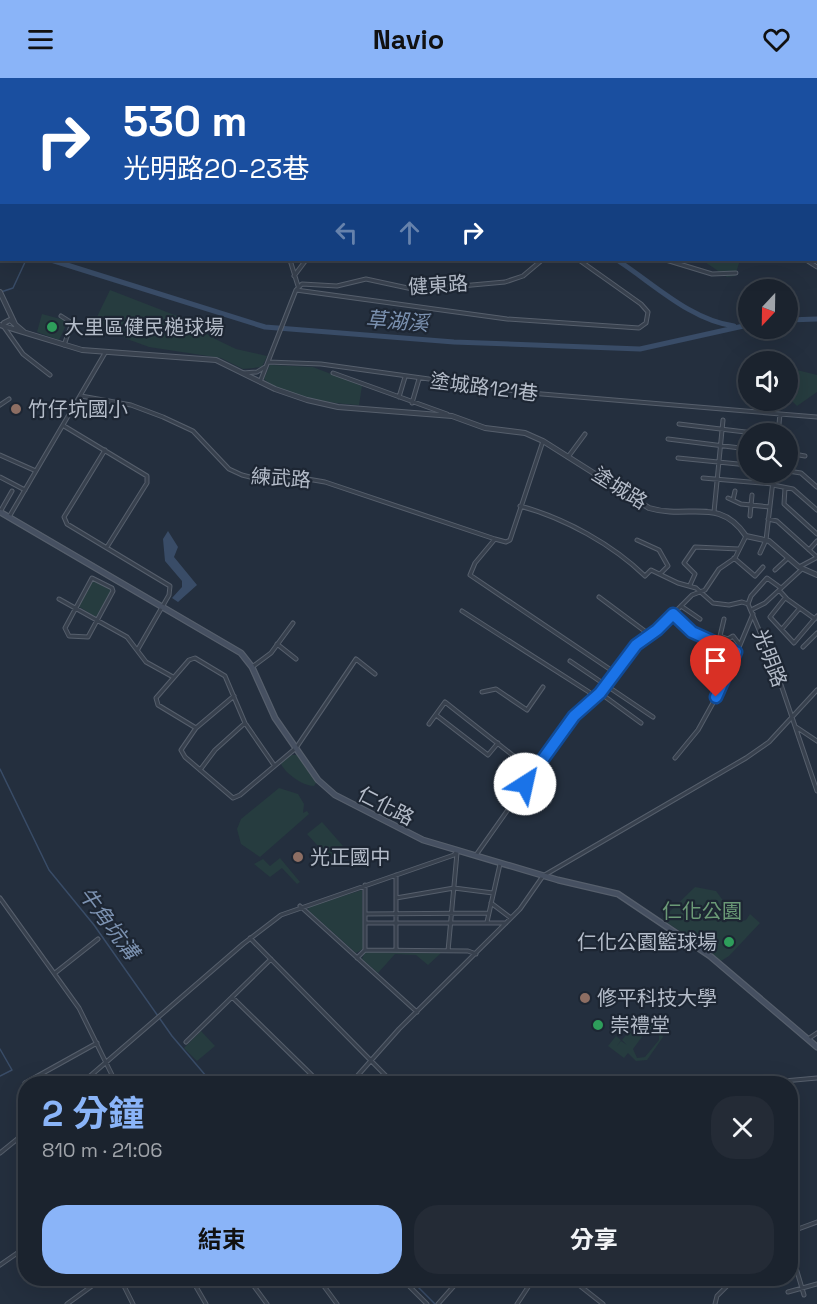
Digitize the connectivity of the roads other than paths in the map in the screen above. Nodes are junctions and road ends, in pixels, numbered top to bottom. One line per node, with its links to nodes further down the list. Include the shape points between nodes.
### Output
1 (290, 261): 7 (street)
2 (305, 261): 7 (street)
3 (541, 261): 8 (street, 健東路, via 523,276 505,282 417,290 366,279 337,286 304,284)
4 (580, 261): 8 (street, via 646,308 646,323 639,328 507,319 403,307)
5 (669, 261): 6 (street, via 706,273)
6 (736, 273)
7 (294, 276): 8 (street)
8 (297, 288): 17 (street)
9 (1, 292): 10 (street)
10 (8, 310): 12 (street); 13 (street)
11 (61, 316): 15 (street, via 72,323)
12 (4, 325): 13 (street, via 8,320); 14 (street); 20 (street, via 23,354)
13 (16, 326): 14 (street)
14 (27, 333): 15 (street)
15 (64, 345): 16 (street)
16 (105, 353): 18 (street, via 214,359); 24 (street)
17 (268, 363): 18 (street, via 257,372); 21 (street, 塗城路121巷, via 321,364); 23 (street)
18 (242, 373): 23 (street)
19 (333, 373): 25 (street, 塗城路)
20 (50, 375)
21 (405, 378): 22 (street, 塗城路121巷); 25 (street)
22 (419, 379): 27 (street); 29 (street, 塗城路121巷, via 530,393)
23 (260, 382): 30 (street, 塗城路, via 338,407)
24 (81, 396): 35 (street); 76 (street, 練武路, via 131,405 193,431 229,469 242,475 290,476 325,482)
25 (399, 397): 27 (street, 塗城路)
26 (9, 399): 28 (street)
27 (412, 403): 30 (street, 塗城路)
28 (0, 405)
29 (780, 414): 31 (street, 塗城路121巷); 33 (street)
30 (448, 415): 40 (street, 塗城路)
31 (817, 417)
32 (723, 420): 36 (street)
33 (779, 423)
34 (679, 424): 36 (street)
35 (64, 426): 43 (street); 51 (street)
36 (722, 429): 37 (street); 41 (street)
37 (738, 431)
38 (585, 434): 47 (street)
39 (668, 440): 41 (street)
40 (543, 441): 47 (street, 塗城路); 66 (street)
41 (720, 445): 42 (street); 49 (street)
42 (738, 448)
43 (105, 450): 80 (street, via 143,472 148,479); 80 (street, via 64,518 67,524)
44 (798, 455): 46 (street)
45 (0, 456): 51 (street)
46 (805, 456)
47 (568, 457): 70 (street, 塗城路, via 649,508 665,512)
48 (678, 458): 49 (street)
49 (718, 462): 50 (street); 55 (street)
50 (738, 464)
51 (36, 471): 59 (street)
52 (798, 473): 57 (street)
53 (0, 477): 59 (street)
54 (703, 478): 55 (street)
55 (716, 479): 56 (street); 70 (street)
56 (773, 485): 58 (street); 67 (street)
57 (817, 487)
58 (785, 488): 68 (street, via 793,489); 74 (street, via 784,504)
59 (25, 490): 72 (street)
60 (12, 491): 69 (street)
61 (735, 491): 64 (street)
62 (752, 495): 65 (street)
63 (728, 498): 64 (street)
64 (734, 500): 65 (street)
65 (751, 505): 67 (street); 71 (street)
66 (520, 506): 76 (street, via 510,540); 90 (street, via 552,517 624,555 645,576 651,570)
67 (770, 507): 73 (street)
68 (817, 510)
69 (0, 512): 72 (main road, 仁化路)
70 (714, 512): 75 (street, via 735,521)
71 (750, 516)
72 (9, 517): 102 (main road, 仁化路)
73 (768, 519): 78 (street); 82 (street, via 777,521)
74 (817, 534)
75 (746, 536): 78 (street); 81 (street)
76 (495, 539): 124 (street, via 470,575)
77 (637, 540): 90 (street, via 662,554 668,566)
78 (766, 540): 83 (street); 86 (street)
79 (817, 542): 82 (street)
80 (107, 547): 102 (street, via 169,584 171,592)
81 (739, 549): 85 (street); 94 (street, via 695,547 684,563 695,574)
82 (809, 550): 84 (street)
83 (762, 552)
84 (817, 557): 88 (street)
85 (734, 558): 91 (street); 96 (street, via 721,567 705,590)
86 (788, 558): 88 (street); 89 (street)
87 (763, 567): 91 (street)
88 (801, 568): 92 (street); 95 (street)
89 (776, 570)
90 (660, 574): 94 (street)
91 (756, 575): 93 (street)
92 (817, 575)
93 (764, 581): 95 (street, via 770,578); 100 (street)
94 (690, 586): 96 (street)
95 (780, 589): 98 (street); 106 (street)
96 (699, 590): 100 (street, via 711,602 721,605); 101 (street)
97 (599, 597): 114 (street)
98 (785, 598): 104 (street); 113 (street, via 770,617)
99 (59, 599): 103 (street)
100 (748, 604): 106 (street)
101 (681, 606): 107 (street); 109 (street)
102 (163, 607): 119 (street); 123 (main road, 仁化路, via 237,650)
103 (75, 608): 111 (street); 111 (street, via 65,628 69,636 86,638); 111 (street, via 92,578 96,578 113,591)
104 (799, 609): 108 (street); 113 (street)
105 (462, 611): 133 (street)
106 (753, 612): 117 (street, 光明路); 136 (street, 光明路)
107 (673, 614): 114 (street); 120 (street, via 692,632)
108 (816, 617): 113 (street, via 794,643)
109 (700, 619)
110 (724, 619): 117 (street, via 720,636 733,636)
111 (98, 621): 119 (street, via 129,639)
112 (293, 623): 116 (street)
113 (782, 629)
114 (650, 635): 124 (street, via 636,645)
115 (816, 635): 118 (street)
116 (277, 644): 121 (street); 123 (street)
117 (739, 644): 120 (street, 光明路)
118 (803, 647)
119 (138, 649): 126 (street, via 147,662)
120 (736, 652): 145 (street, 光明路, via 698,730)
121 (296, 660)
122 (570, 661): 127 (street)
123 (252, 668): 144 (main road, 仁化路, via 267,706)
124 (614, 672): 127 (street)
125 (375, 674): 144 (street, via 356,659)
126 (173, 677): 132 (street, via 189,660 197,658 223,674); 141 (street, via 157,694 157,703)
127 (606, 685): 131 (street); 135 (street)
128 (543, 687): 130 (street, via 527,710 496,689)
129 (817, 690): 136 (street)
130 (482, 692)
131 (600, 693): 133 (street); 138 (street)
132 (234, 696): 137 (street); 141 (street)
133 (595, 699): 148 (street, via 574,716)
134 (436, 716): 139 (street); 143 (street, via 488,755); 143 (street, via 445,702)
135 (653, 717)
136 (792, 719): 140 (street, 光明路); 154 (street, via 746,758)
137 (245, 723): 146 (street); 147 (street)
138 (641, 723)
139 (429, 724)
140 (795, 726): 142 (street); 149 (street, 光明路)
141 (196, 728): 147 (street, via 181,750)
142 (817, 741)
143 (498, 742): 148 (street)
144 (296, 748): 146 (street); 150 (main road, 仁化路, via 322,785 335,795 409,835)
145 (675, 758)
146 (274, 765): 147 (street, via 233,798)
147 (200, 770)
148 (534, 772): 151 (street)
149 (817, 791)
150 (457, 851): 151 (main road, 仁化路); 153 (street); 156 (street)
151 (475, 857): 152 (main road, 仁化路)
152 (500, 864): 154 (main road, 仁化路); 157 (street)
153 (396, 875): 155 (street); 159 (street)
154 (543, 876): 166 (street); 184 (main road, 仁化路, via 602,888 627,899 710,956)
155 (365, 885): 161 (street); 163 (street)
156 (454, 888): 157 (street); 159 (street); 165 (street)
157 (493, 894): 160 (street)
158 (0, 898): 180 (street)
159 (396, 898): 164 (street)
160 (491, 903): 162 (street); 166 (street)
161 (300, 906): 172 (street); 178 (street)
162 (488, 913): 165 (street); 170 (street)
163 (365, 914): 164 (street); 167 (street)
164 (396, 914): 165 (street); 168 (street)
165 (451, 914): 169 (street)
166 (511, 918): 171 (street)
167 (366, 922): 168 (street); 174 (street)
168 (396, 922): 169 (street); 175 (street)
169 (450, 922): 170 (street); 176 (street)
170 (487, 922): 171 (street)
171 (506, 923): 177 (street)
172 (250, 938): 179 (street); 189 (street)
173 (98, 939): 180 (street)
174 (365, 950): 175 (street); 178 (street)
175 (396, 950): 176 (street)
176 (448, 951): 177 (street)
177 (476, 954): 182 (street)
178 (357, 958): 182 (street)
179 (271, 959): 181 (street); 188 (street)
180 (54, 973): 186 (street)
181 (232, 997): 185 (street); 193 (street)
182 (417, 1012): 188 (street)
183 (817, 1033): 184 (street)
184 (807, 1040): 187 (main road, 仁化路)
185 (186, 1042)
186 (97, 1043): 189 (street); 190 (street)
187 (817, 1047)
188 (370, 1060): 194 (street); 195 (street)
189 (107, 1062): 191 (street); 192 (street)
190 (38, 1076)
191 (90, 1076)
192 (113, 1076)
193 (313, 1076)
194 (357, 1076)
195 (386, 1076)
196 (817, 1078): 197 (street)
197 (798, 1080)
198 (18, 1138): 199 (street)
199 (0, 1153)
200 (817, 1222): 201 (street)
201 (798, 1229)
202 (18, 1253): 203 (street)
203 (0, 1265)
204 (798, 1276): 216 (street)
205 (817, 1284): 216 (street)
206 (92, 1286): 219 (street)
207 (124, 1286): 220 (street)
208 (196, 1286): 221 (street)
209 (254, 1286): 222 (street)
210 (324, 1286): 223 (street)
211 (409, 1286): 224 (street)
212 (454, 1286): 225 (street)
213 (529, 1286): 226 (street)
214 (580, 1286): 227 (street)
215 (727, 1286): 228 (street)
216 (801, 1288): 217 (street); 218 (street)
217 (788, 1292)
218 (804, 1295)
219 (67, 1304)
220 (133, 1304)
221 (206, 1304)
222 (267, 1304)
223 (338, 1304)
224 (427, 1304)
225 (439, 1304)
226 (517, 1304)
227 (603, 1304)
228 (715, 1304)

